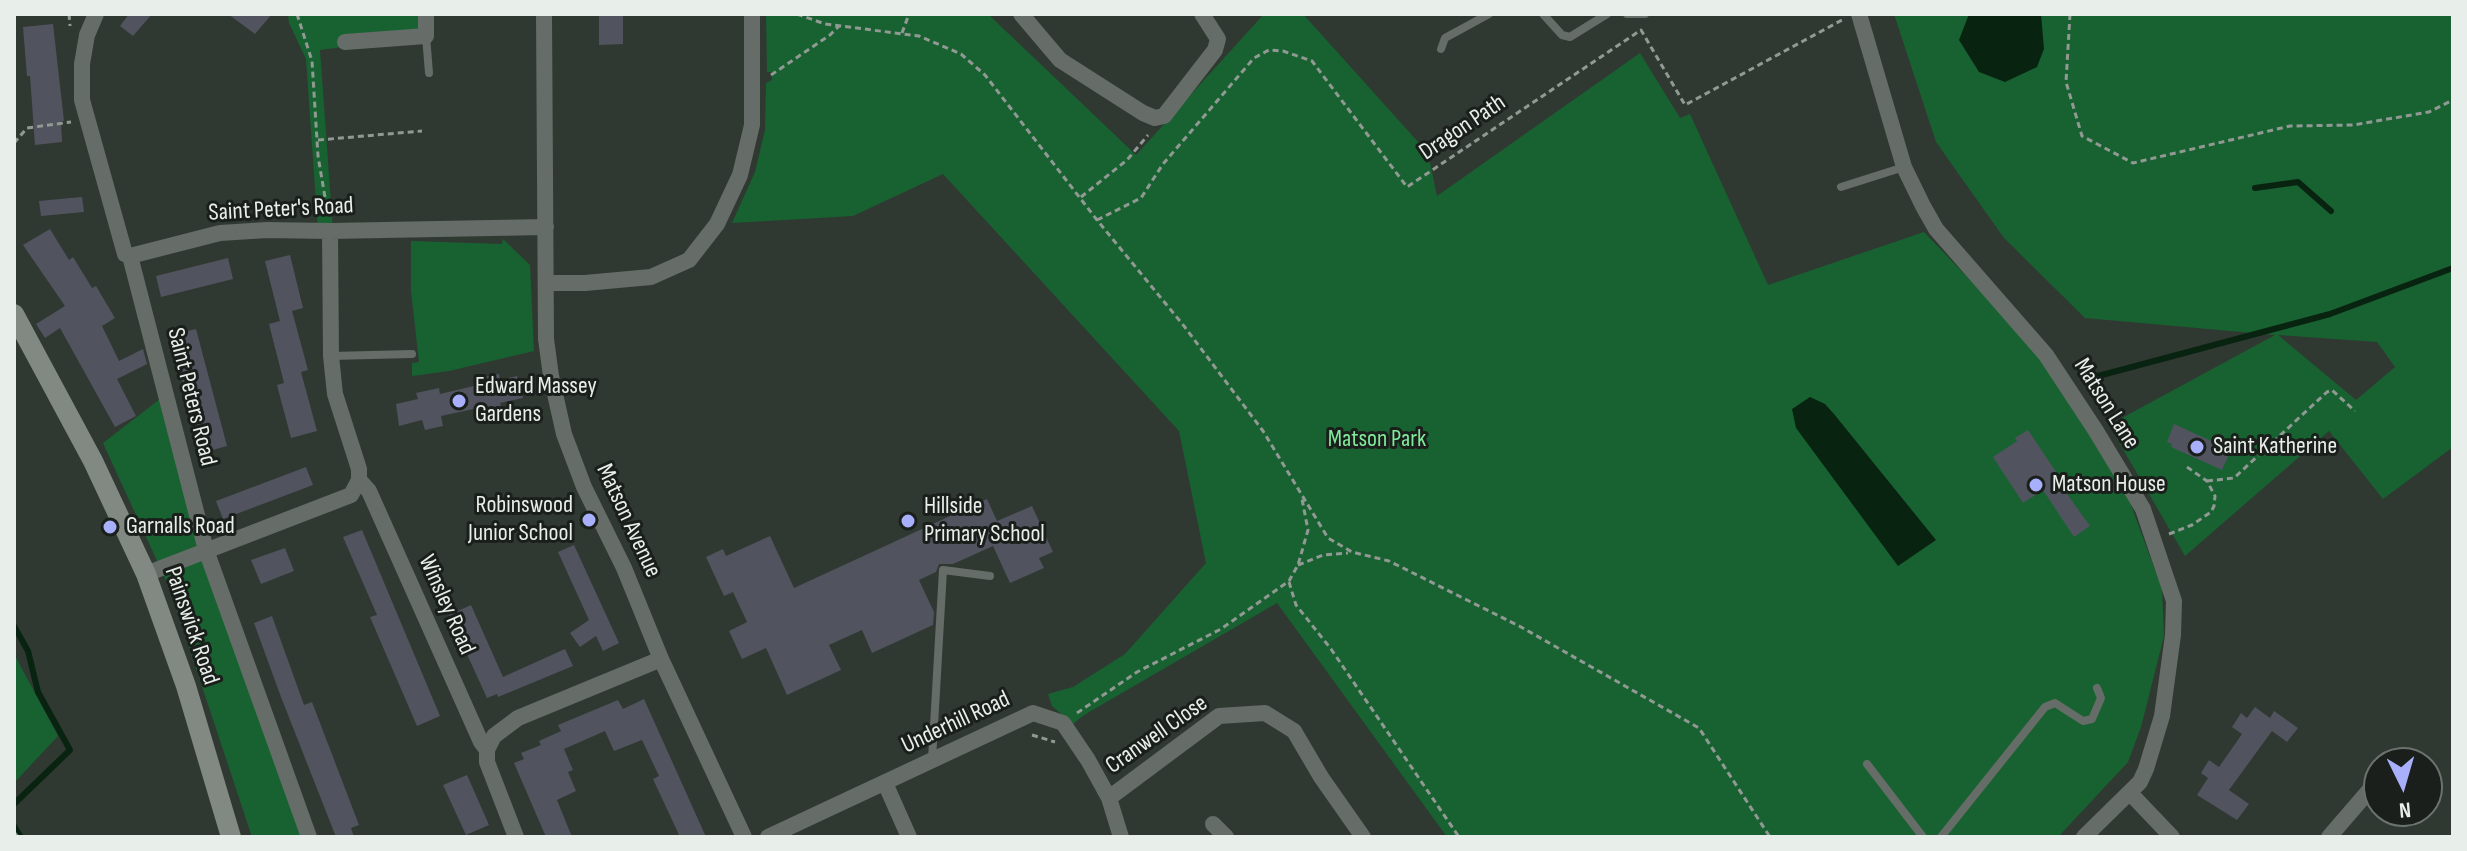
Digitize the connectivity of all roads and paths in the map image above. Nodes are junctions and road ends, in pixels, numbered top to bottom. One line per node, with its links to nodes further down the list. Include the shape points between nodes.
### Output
1 (96, 14): 27 (street, via 82,64)
2 (297, 14): 29 (path, via 312,61)
3 (426, 14): 20 (street)
4 (544, 14): 35 (street, Matson Avenue)
5 (752, 14): 24 (street)
6 (797, 14): 18 (path)
7 (909, 14): 19 (path)
8 (1021, 14): 26 (street, via 1060,60)
9 (1202, 14): 26 (street, via 1218,39 1215,50 1164,116)
10 (1489, 14): 22 (lane, via 1445,38)
11 (1543, 14): 12 (lane, via 1570,37)
12 (1607, 14)
13 (1627, 14): 14 (lane)
14 (1645, 14)
15 (1852, 14): 34 (path, Dragon Path, via 1685,105 1641,30 1407,187 1312,61 1269,50 1254,58 1163,164 1141,198)
16 (1859, 14): 31 (street, Matson Lane)
17 (2070, 14): 25 (path, via 2066,82 2082,136 2133,163 2290,126 2353,125 2429,112)
18 (839, 26): 19 (path); 24 (path)
19 (902, 33): 33 (path, via 955,49 985,75)
20 (426, 36): 21 (street); 23 (lane)
21 (345, 42)
22 (1441, 49)
23 (429, 73)
24 (752, 85): 38 (street, via 752,125 740,175 717,224 689,260 651,277)
25 (2453, 100)
26 (1155, 118): 33 (path, via 1154,127 1127,160)
27 (86, 120): 30 (path, via 27,128); 37 (street, via 118,236)
28 (422, 131): 29 (path)
29 (317, 140): 36 (path)
30 (14, 143)
31 (1904, 167): 32 (lane); 47 (street, Matson Lane, via 1936,229 2046,355 2143,509)
32 (1841, 187)
33 (1081, 197): 34 (path)
34 (1097, 220): 46 (path, via 1263,431)
35 (546, 227): 36 (street, Saint Peter's Road); 38 (street, Matson Avenue)
36 (330, 231): 37 (street, Saint Peter's Road, via 220,233); 41 (street)
37 (130, 256): 48 (street, Saint Peters Road)
38 (546, 283): 54 (street, Matson Avenue, via 546,339 564,434)
39 (14, 314): 51 (main road, Painswick Road)
40 (412, 354): 41 (lane)
41 (331, 356): 44 (street, via 335,394)
42 (2355, 411): 45 (path, via 2332,390 2327,392 2234,478)
43 (2187, 467): 45 (path)
44 (359, 480): 48 (street, via 351,495); 57 (street, Winsley Road, via 369,491)
45 (2207, 481): 47 (path, via 2215,496 2211,512)
46 (1301, 496): 49 (path, via 1328,538); 50 (path, via 1308,530)
47 (2155, 540): 61 (street, Matson Lane, via 2174,601 2173,635 2162,716 2146,769)
48 (206, 550): 51 (street); 69 (street)
49 (1352, 552): 50 (path); 78 (path, via 1389,561 1495,614 1699,728)
50 (1298, 565): 53 (path)
51 (146, 574): 68 (main road, Painswick Road)
52 (990, 576): 58 (lane, via 943,570)
53 (1289, 581): 56 (path, via 1221,629 1137,672); 77 (path, via 1296,605)
54 (661, 659): 57 (street, via 518,718 494,736); 71 (street, Matson Avenue)
55 (2097, 688): 80 (lane, via 2101,698 2092,719 2083,721 2055,703 2045,707)
56 (1063, 723): 58 (street, Underhill Road, via 1033,713); 63 (street)
57 (487, 750): 70 (street, Winsley Road, via 494,784)
58 (932, 761): 60 (street, Underhill Road)
59 (1867, 764): 79 (lane)
60 (885, 783): 72 (street, Underhill Road); 73 (street, Underhill Road)
61 (2130, 793): 81 (street, Matson Lane); 82 (street)
62 (2363, 796): 65 (street)
63 (1109, 798): 74 (street); 76 (street, Cranwell Close, via 1219,716 1265,713 1294,731)
64 (1213, 824): 75 (street)
65 (2333, 827)
66 (14, 832): 67 (path)
67 (18, 837)
68 (231, 837)
69 (309, 837)
70 (516, 837)
71 (744, 837)
72 (768, 837)
73 (909, 837)
74 (1121, 837)
75 (1226, 837)
76 (1363, 837)
77 (1459, 837)
78 (1770, 837)
79 (1923, 837)
80 (1941, 837)
81 (2084, 837)
82 (2172, 837)

